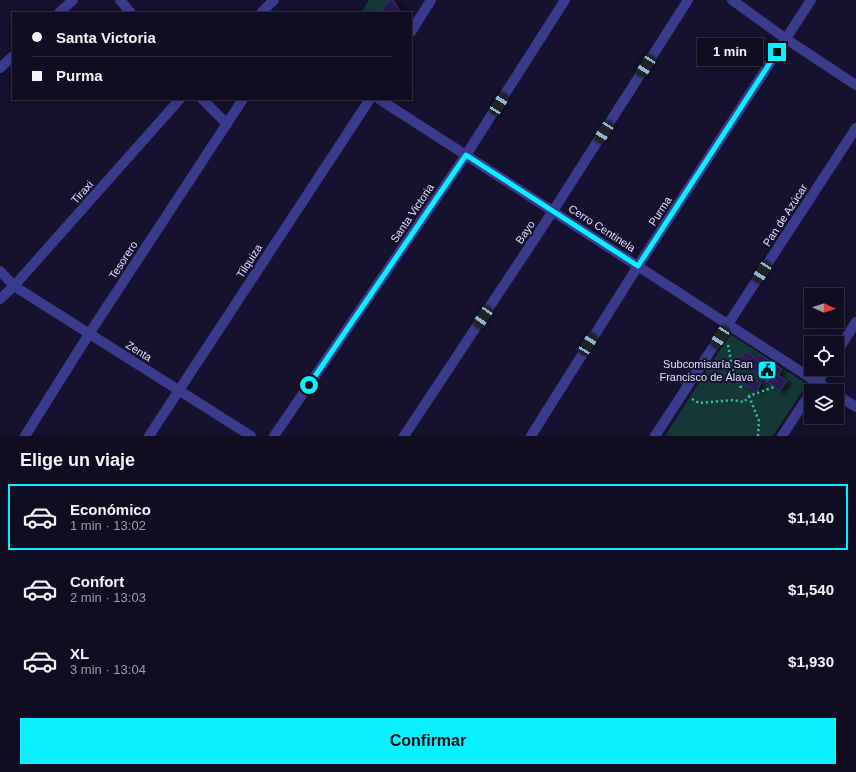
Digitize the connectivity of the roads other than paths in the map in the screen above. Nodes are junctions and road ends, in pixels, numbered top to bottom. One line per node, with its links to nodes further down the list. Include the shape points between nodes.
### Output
1 (73, 0): 9 (street)
2 (120, 0): 10 (street)
3 (274, 0): 11 (street)
4 (565, 0): 24 (street, Santa Victoria)
5 (688, 0): 25 (street, Bayo)
6 (732, 0): 13 (street)
7 (811, 0): 13 (street, Purma)
8 (426, 2): 12 (street)
9 (60, 12)
10 (130, 12)
11 (262, 12)
12 (412, 30)
13 (786, 39): 16 (street); 26 (street, Purma)
14 (12, 57): 15 (street)
15 (0, 68)
16 (856, 86)
17 (179, 100): 28 (street, Tiraxi)
18 (203, 100): 22 (street)
19 (242, 100): 22 (street, Tesorero)
20 (369, 100): 35 (street, Tilquiza)
21 (381, 100): 24 (street, Cerro Centinela)
22 (227, 124): 32 (street, Tesorero)
23 (856, 128): 31 (street, Pan de Azúcar)
24 (466, 155): 25 (street, Cerro Centinela); 42 (street, Santa Victoria)
25 (553, 211): 26 (street, Cerro Centinela); 43 (street, Bayo)
26 (638, 266): 31 (street, Cerro Centinela); 44 (street, Purma)
27 (0, 271): 28 (street, Zenta)
28 (14, 286): 29 (street, Tiraxi); 32 (street, Zenta)
29 (0, 299)
30 (856, 322): 33 (street)
31 (728, 324): 34 (street, Cerro Centinela); 45 (street, Pan de Azúcar)
32 (89, 334): 35 (street, Zenta); 39 (street, Tesorero)
33 (844, 341)
34 (808, 384)
35 (178, 390): 40 (street, Tilquiza); 41 (street, Zenta)
36 (844, 399): 38 (street)
37 (804, 402): 46 (street)
38 (856, 407)
39 (25, 436)
40 (149, 436)
41 (251, 436)
42 (274, 436)
43 (404, 436)
44 (531, 436)
45 (655, 436)
46 (782, 436)

